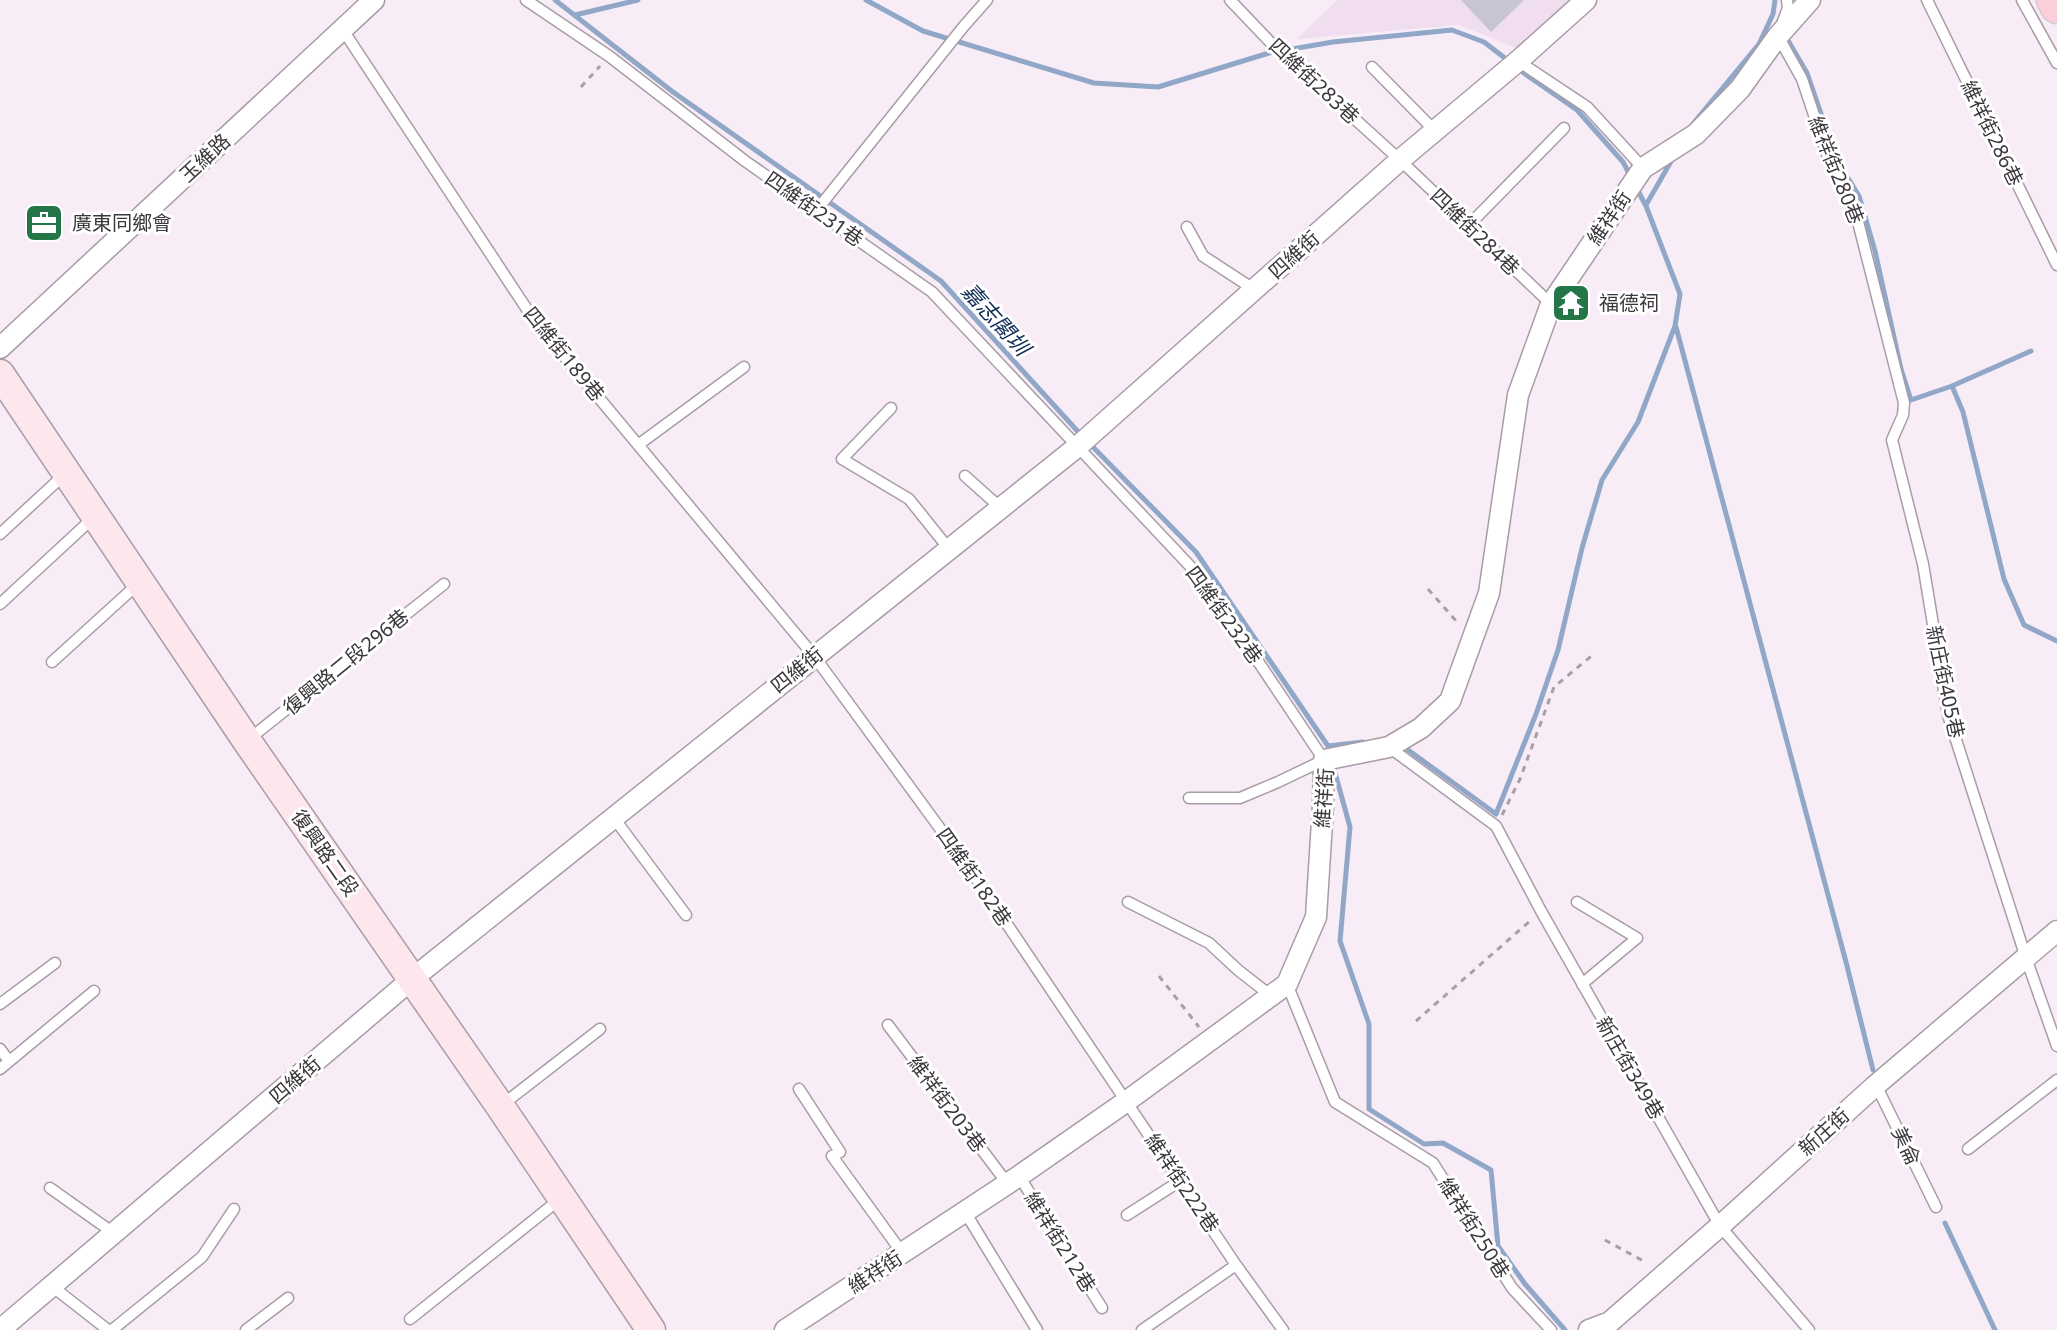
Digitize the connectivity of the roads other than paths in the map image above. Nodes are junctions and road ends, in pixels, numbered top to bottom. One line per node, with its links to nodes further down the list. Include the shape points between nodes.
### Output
1 (374, 0): 12 (street, 玉維路)
2 (526, 0): 21 (lane, 四維街231巷)
3 (987, 0): 21 (lane)
4 (1230, 0): 19 (lane, 四維街283巷)
5 (1586, 0): 14 (street, 四維街)
6 (1787, 0): 13 (lane)
7 (1810, 0): 13 (street, 維祥街)
8 (1927, 0): 24 (lane, 維祥街286巷)
9 (2022, 0): 15 (lane)
10 (2053, 0): 11 (main road)
11 (2057, 7)
12 (343, 30): 27 (street, 玉維路); 32 (lane, 四維街189巷, via 534,320)
13 (1778, 36): 20 (street, 維祥街, via 1740,89 1696,134); 30 (lane, 維祥街280巷, via 1802,79 1832,169 1855,210)
14 (1518, 61): 18 (street, 四維街); 20 (lane, via 1587,107)
15 (2057, 63)
16 (1372, 67): 18 (lane)
17 (1564, 128): 22 (lane)
18 (1435, 131): 19 (street, 四維街)
19 (1400, 160): 22 (lane, 四維街284巷); 25 (street, 四維街)
20 (1643, 168): 26 (street, 維祥街)
21 (816, 211): 33 (lane, 四維街231巷, via 932,292)
22 (1468, 226): 26 (lane, 四維街284巷)
23 (1187, 227): 25 (lane, via 1203,256)
24 (2057, 265)
25 (1255, 290): 33 (street, 四維街)
26 (1551, 304): 46 (street, 維祥街, via 1518,395 1489,593 1473,640 1450,701 1421,728)
27 (0, 348)
28 (744, 367): 32 (lane)
29 (0, 374): 34 (street, 復興路二段)
30 (1904, 403): 54 (lane, 新庄街405巷, via 1892,440 1923,564 1948,715)
31 (891, 408): 39 (lane, via 842,459 909,499)
32 (638, 445): 43 (lane, 四維街189巷)
33 (1077, 447): 36 (street, 四維街); 47 (lane, 四維街232巷, via 1205,582)
34 (66, 473): 37 (street, 復興路二段); 38 (lane)
35 (965, 476): 36 (lane)
36 (1002, 509): 39 (street, 四維街)
37 (95, 516): 40 (street, 復興路二段); 42 (lane)
38 (0, 534)
39 (949, 549): 43 (street, 四維街)
40 (140, 582): 44 (lane); 45 (street, 復興路二段)
41 (444, 584): 45 (lane, 復興路二段296巷)
42 (0, 604)
43 (814, 656): 49 (street, 四維街); 70 (lane, 四維街182巷, via 974,875)
44 (52, 662)
45 (247, 741): 56 (street, 復興路二段)
46 (1389, 747): 47 (street, 維祥街); 57 (lane, 新庄街349巷, via 1496,826)
47 (1324, 760): 48 (lane, via 1240,798); 58 (street, 維祥街, via 1316,917)
48 (1189, 798)
49 (614, 818): 52 (lane); 56 (street, 四維街)
50 (1128, 902): 58 (lane, via 1209,943 1238,970)
51 (1577, 902): 57 (lane, via 1637,938)
52 (686, 915)
53 (2057, 931): 54 (street, 新庄街)
54 (2026, 958): 63 (lane, 新庄街405巷); 68 (street, 新庄街)
55 (55, 963): 60 (lane)
56 (412, 979): 71 (street, 復興路二段); 82 (street, 四維街)
57 (1582, 984): 81 (lane, 新庄街349巷)
58 (1279, 989): 70 (street, 維祥街); 97 (lane, 維祥街250巷, via 1335,1102 1433,1163 1512,1288)
59 (94, 991): 65 (lane)
60 (0, 1004)
61 (888, 1025): 73 (lane, 維祥街203巷)
62 (600, 1029): 71 (lane)
63 (2057, 1046)
64 (0, 1049): 65 (lane)
65 (9, 1061): 66 (lane)
66 (0, 1069)
67 (2057, 1080): 72 (lane)
68 (1876, 1085): 77 (lane, 美侖); 81 (street, 新庄街)
69 (799, 1089): 83 (lane, via 840,1152 832,1156)
70 (1127, 1101): 73 (street, 維祥街); 74 (lane, 維祥街222巷)
71 (500, 1106): 76 (street, 復興路二段)
72 (1968, 1149)
73 (1013, 1180): 79 (street, 維祥街); 87 (lane, 維祥街212巷)
74 (1180, 1181): 80 (lane); 84 (lane, 維祥街222巷)
75 (50, 1188): 82 (lane)
76 (561, 1197): 88 (lane); 92 (street, 復興路二段)
77 (1936, 1207)
78 (234, 1209): 90 (lane, via 202,1257)
79 (965, 1212): 83 (street, 維祥街); 94 (lane)
80 (1127, 1215)
81 (1720, 1226): 98 (street, 新庄街, via 1610,1322); 99 (lane, 新庄街349巷)
82 (115, 1234): 85 (street, 四維街)
83 (903, 1254): 93 (street, 維祥街)
84 (1236, 1265): 95 (lane); 96 (lane, 維祥街222巷)
85 (53, 1287): 89 (street, 四維街); 90 (lane)
86 (288, 1298): 91 (lane)
87 (1102, 1308)
88 (410, 1319)
89 (0, 1330)
90 (110, 1330)
91 (246, 1330)
92 (651, 1330)
93 (785, 1330)
94 (1037, 1330)
95 (1142, 1330)
96 (1283, 1330)
97 (1551, 1330)
98 (1589, 1330)
99 (1809, 1330)

